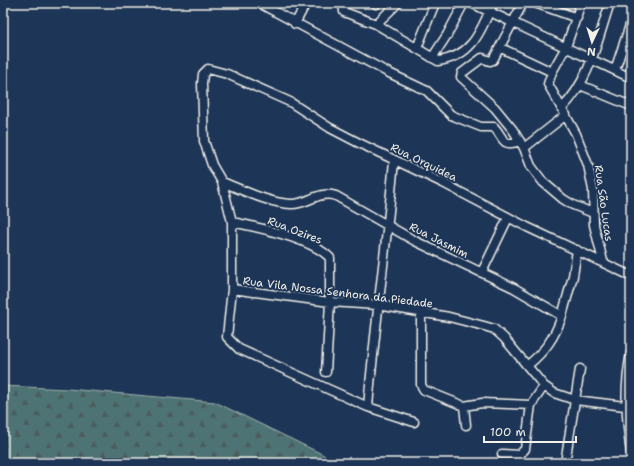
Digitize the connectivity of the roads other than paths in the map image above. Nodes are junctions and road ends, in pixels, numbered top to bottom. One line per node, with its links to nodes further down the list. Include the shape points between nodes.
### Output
1 (259, 3): 15 (street)
2 (276, 3): 15 (street)
3 (306, 3): 19 (street)
4 (398, 3): 20 (street)
5 (434, 3): 23 (street)
6 (464, 3): 25 (street)
7 (471, 3): 16 (street)
8 (493, 3): 16 (street)
9 (522, 3): 21 (street)
10 (535, 3): 13 (street)
11 (582, 3): 17 (street)
12 (610, 3): 26 (street)
13 (550, 6): 17 (street)
14 (343, 7): 20 (street)
15 (271, 10): 19 (street)
16 (490, 12): 21 (street); 25 (street, via 470,47 461,53)
17 (577, 18): 22 (street)
18 (631, 22): 27 (street)
19 (296, 24): 33 (street, via 427,91 451,114 481,127 494,128 506,142)
20 (376, 24): 23 (street)
21 (513, 24): 22 (street); 24 (street)
22 (566, 47): 26 (street); 28 (street)
23 (416, 48): 25 (street)
24 (501, 48): 28 (street); 33 (street, via 492,61 481,58 462,73 461,77 495,108)
25 (435, 59)
26 (591, 59): 27 (street); 30 (street)
27 (615, 70): 29 (street)
28 (552, 72): 32 (street, Rua São Lucas, via 548,84)
29 (631, 78)
30 (580, 85): 31 (street); 32 (street)
31 (631, 106)
32 (564, 112): 33 (street); 36 (street, Rua São Lucas, via 588,165 593,190)
33 (522, 144): 36 (street, via 531,166 543,182 563,199)
34 (394, 160): 35 (street, Rua Orquidea, via 330,128 290,102 227,74 208,69 202,78 202,130 207,151); 37 (street, Rua Orquidea); 39 (street)
35 (222, 182): 38 (street); 39 (street, Rua Jasmim, via 284,203 298,204 318,195 332,195)
36 (593, 213): 41 (street, Rua São Lucas)
37 (508, 218): 40 (street, Rua Orquidea); 42 (street)
38 (232, 222): 44 (street); 45 (street, Rua Ozires, via 274,232 326,254 330,258 331,269)
39 (388, 226): 42 (street, Rua Jasmim, via 443,256); 46 (street)
40 (577, 250): 41 (street, Rua Orquidea); 48 (street)
41 (603, 261): 43 (street, Rua Orquidea)
42 (482, 272): 48 (street, Rua Jasmim)
43 (631, 276)
44 (232, 289): 45 (street, Rua Vila Nossa Senhora da Piedade); 58 (street, via 227,337 239,349)
45 (330, 302): 46 (street, Rua Vila Nossa Senhora da Piedade); 52 (street, Rua Ozires)
46 (377, 305): 47 (street, Rua Vila Nossa Senhora da Piedade); 58 (street)
47 (421, 312): 50 (street, Rua Vila Nossa Senhora da Piedade, via 494,329); 56 (street, via 421,386 424,390)
48 (562, 316): 50 (street, via 547,346)
49 (631, 353): 57 (street)
50 (528, 365): 53 (street, Rua Vila Nossa Senhora da Piedade)
51 (580, 369): 54 (street)
52 (326, 372)
53 (544, 386): 54 (street, Rua Vila Nossa Senhora da Piedade, via 554,393); 55 (street)
54 (575, 400): 57 (street, Rua Vila Nossa Senhora da Piedade); 63 (street)
55 (531, 405): 56 (street, via 482,403); 62 (street, via 525,449 519,455)
56 (464, 406): 60 (street)
57 (625, 406): 61 (street)
58 (368, 407): 59 (street)
59 (414, 422)
60 (466, 425)
61 (631, 453)
62 (502, 454)
63 (565, 463)

